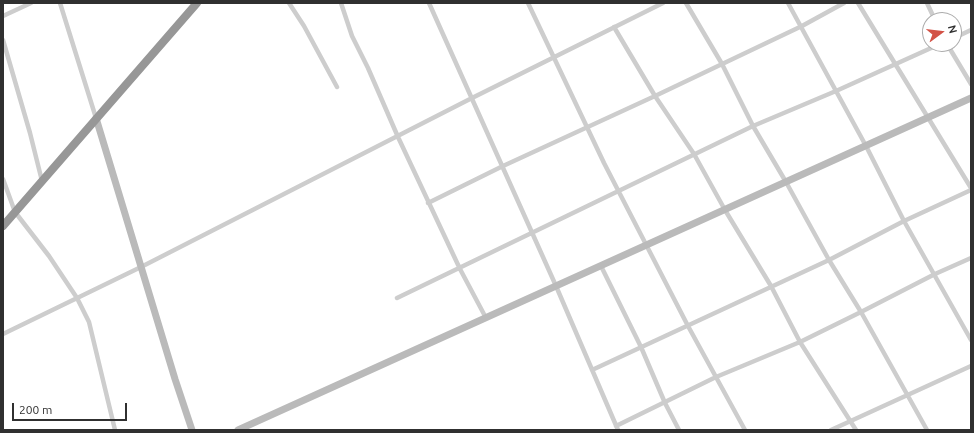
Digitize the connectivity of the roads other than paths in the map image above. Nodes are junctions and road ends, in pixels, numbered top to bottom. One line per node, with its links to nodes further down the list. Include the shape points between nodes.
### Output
1 (31, 3): 13 (street)
2 (60, 3): 28 (street)
3 (197, 3): 28 (highway)
4 (289, 3): 23 (street)
5 (341, 3): 32 (street, via 352,36)
6 (429, 3): 26 (street)
7 (528, 3): 19 (street)
8 (663, 3): 15 (street)
9 (686, 3): 20 (street)
10 (788, 3): 14 (street)
11 (844, 3): 14 (street)
12 (858, 3): 21 (street)
13 (3, 16)
14 (802, 26): 20 (street); 24 (street)
15 (614, 27): 19 (street); 25 (street)
16 (3, 40): 37 (street)
17 (922, 52): 21 (street)
18 (952, 52): 22 (street)
19 (554, 58): 26 (street); 31 (street)
20 (722, 64): 25 (street); 30 (street)
21 (896, 64): 24 (street); 29 (street)
22 (971, 84)
23 (337, 87)
24 (836, 92): 30 (street); 33 (street)
25 (655, 96): 31 (street); 34 (street)
26 (472, 98): 32 (street); 35 (street)
27 (971, 98): 29 (street)
28 (96, 118): 37 (highway); 51 (street)
29 (927, 118): 33 (street); 39 (street)
30 (753, 126): 34 (street); 38 (street)
31 (587, 127): 35 (street); 40 (street)
32 (398, 137): 41 (street); 51 (street)
33 (866, 146): 38 (street); 44 (street)
34 (694, 154): 40 (street); 42 (street)
35 (503, 166): 41 (street); 46 (street)
36 (3, 179): 43 (street)
37 (42, 181): 43 (highway)
38 (786, 182): 42 (street); 49 (street)
39 (971, 189): 44 (street)
40 (618, 190): 46 (street); 47 (street)
41 (428, 203): 52 (street)
42 (725, 210): 47 (street); 55 (street)
43 (15, 212): 45 (highway); 56 (street)
44 (904, 221): 49 (street); 53 (street)
45 (3, 226)
46 (533, 232): 52 (street); 54 (street)
47 (646, 245): 50 (street); 60 (street)
48 (971, 258): 53 (street)
49 (829, 260): 55 (street); 58 (street)
50 (601, 266): 54 (street); 64 (street)
51 (142, 267): 56 (street); 73 (street)
52 (460, 269): 57 (street); 59 (street)
53 (935, 274): 58 (street); 62 (street)
54 (556, 286): 59 (street); 66 (street)
55 (771, 286): 60 (street); 63 (street)
56 (77, 298): 61 (street); 72 (street, via 93,335)
57 (397, 298)
58 (861, 312): 63 (street); 68 (street)
59 (486, 318): 74 (street)
60 (688, 326): 64 (street); 67 (street)
61 (3, 334)
62 (971, 340)
63 (800, 342): 67 (street); 70 (street)
64 (641, 346): 66 (street); 69 (street)
65 (971, 366): 68 (street)
66 (592, 370): 71 (street)
67 (716, 377): 69 (street); 76 (street)
68 (908, 394): 70 (street); 79 (street)
69 (665, 403): 71 (street); 75 (street)
70 (851, 421): 77 (street); 78 (street)
71 (617, 428)
72 (115, 430)
73 (192, 430)
74 (238, 430)
75 (679, 430)
76 (745, 430)
77 (831, 430)
78 (856, 430)
79 (927, 430)

